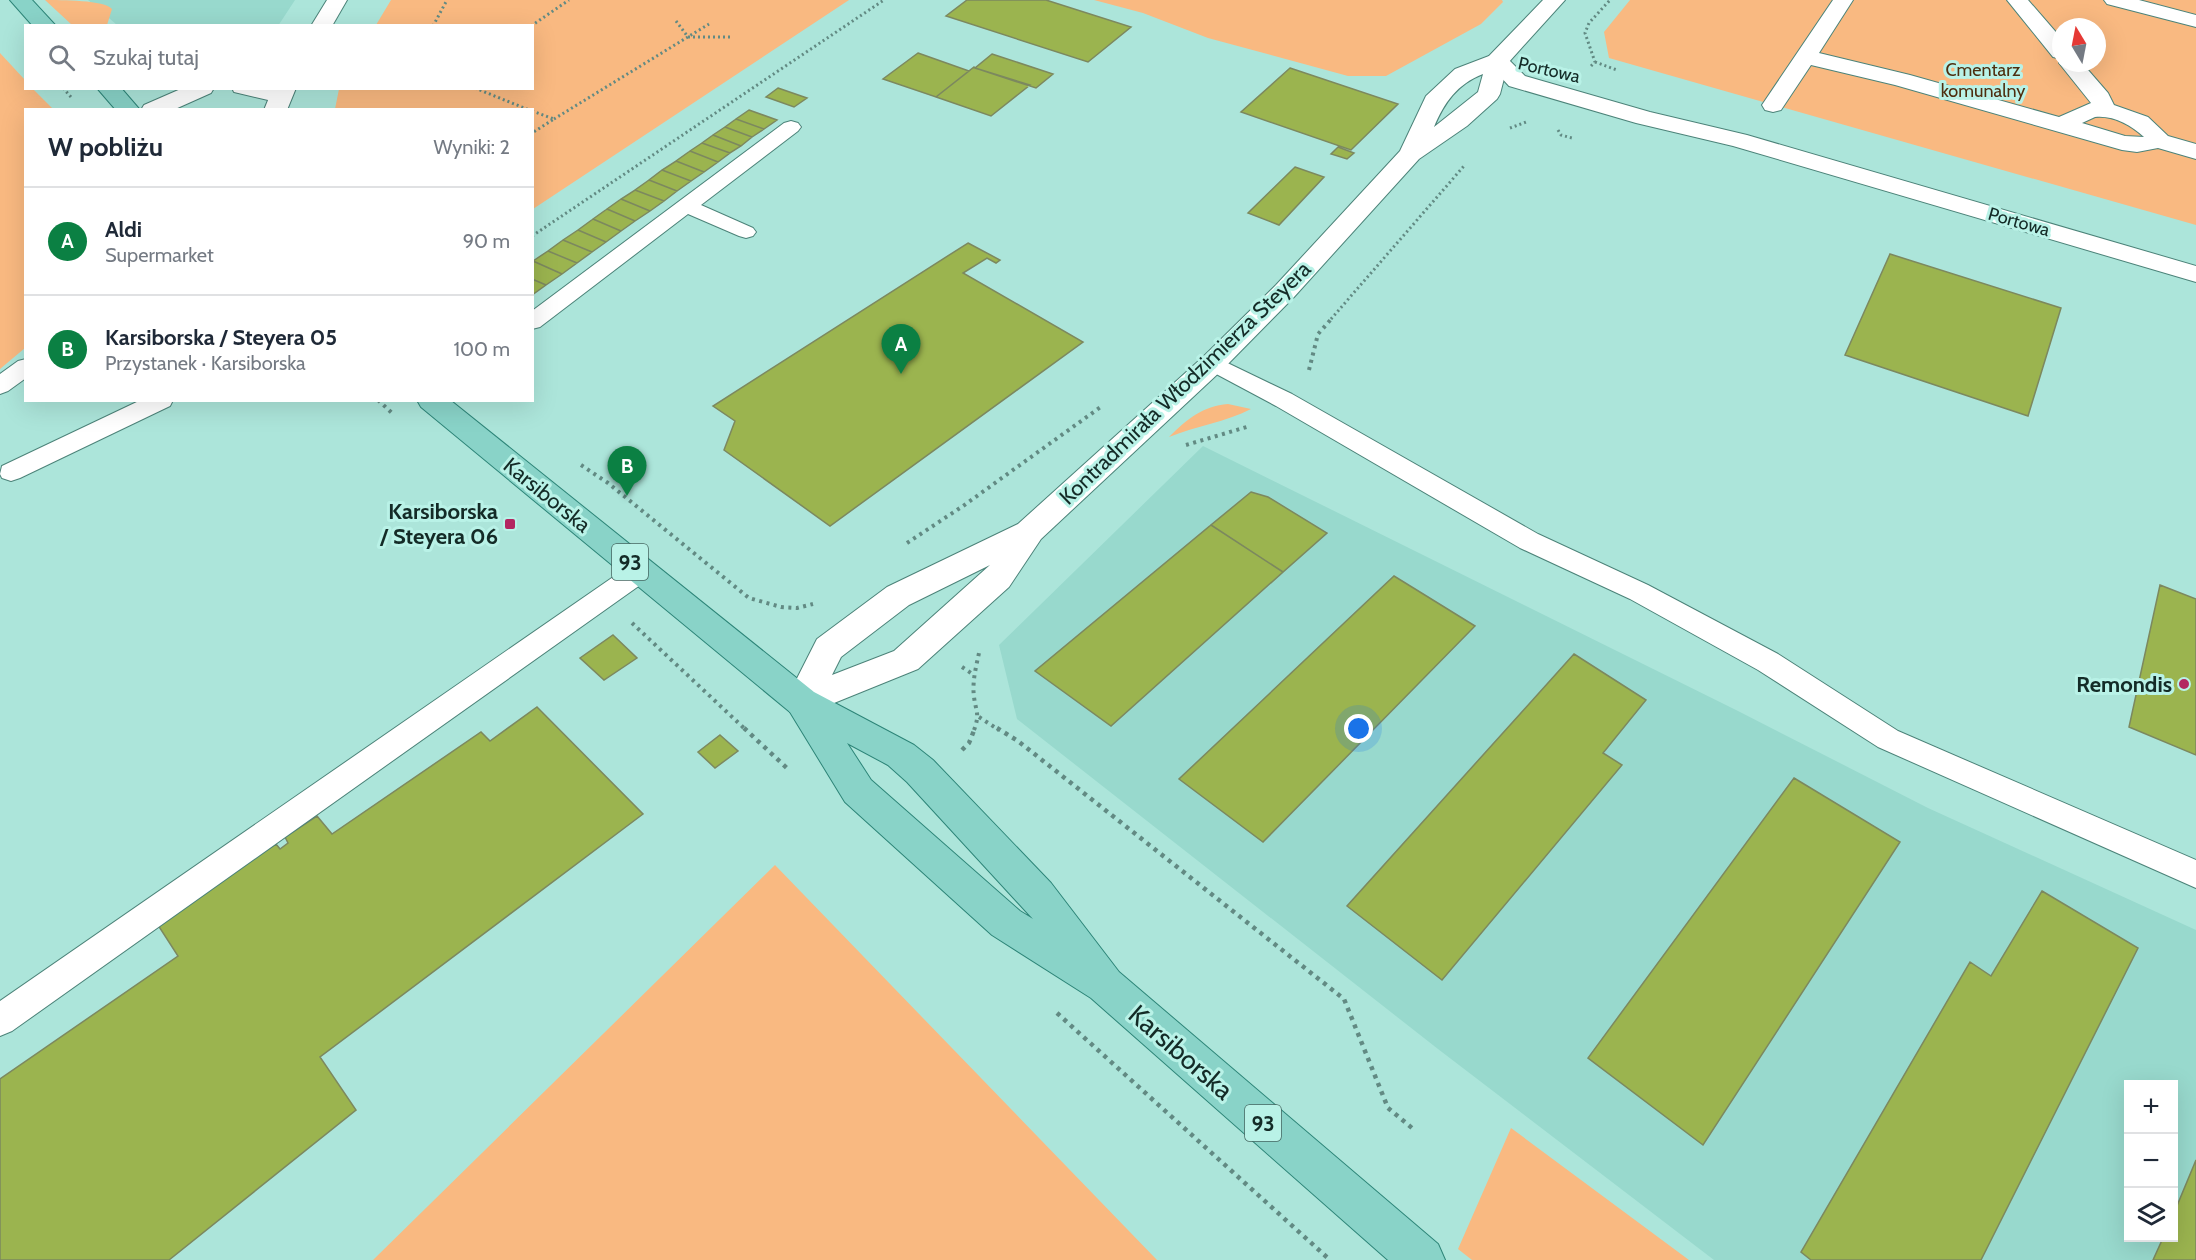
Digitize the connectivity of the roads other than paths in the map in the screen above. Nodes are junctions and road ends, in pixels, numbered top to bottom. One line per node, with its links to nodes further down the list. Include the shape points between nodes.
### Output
1 (20, 0): 8 (main road)
2 (337, 0): 9 (street)
3 (1555, 0): 12 (street, Kontradmirała Włodzimierza Steyera)
4 (1843, 0): 11 (street)
5 (2017, 0): 10 (street)
6 (2114, 0): 7 (street)
7 (2196, 21)
8 (44, 24)
9 (322, 24)
10 (2052, 41)
11 (1807, 57): 20 (street); 24 (street)
12 (1497, 61): 13 (street, Portowa, via 1530,63); 26 (street, Portowa, via 1517,81 1644,118); 29 (street, Kontradmirała Włodzimierza Steyera, via 1489,94 1459,121); 29 (street, Kontradmirała Włodzimierza Steyera, via 1463,74 1434,101)
13 (1563, 72)
14 (2078, 72): 23 (street)
15 (1608, 85): 26 (street, Portowa)
16 (110, 90): 21 (main road)
17 (198, 90): 22 (street)
18 (249, 90): 19 (lane)
19 (280, 98)
20 (1773, 105)
21 (127, 108)
22 (157, 108)
23 (2105, 110): 24 (street, via 2093,110); 27 (street, via 2149,127)
24 (2062, 125): 27 (street, via 2122,143)
25 (791, 127): 30 (lane)
26 (1739, 140): 32 (street, Portowa)
27 (2159, 141): 28 (street)
28 (2196, 152)
29 (1411, 154): 34 (street, Kontradmirała Włodzimierza Steyera)
30 (687, 206): 31 (lane); 33 (lane)
31 (746, 232)
32 (2196, 274)
33 (534, 321)
34 (1213, 363): 40 (street, Kontradmirała Włodzimierza Steyera); 43 (lane, via 1529,541 1639,592 1768,662 1888,739)
35 (24, 368): 36 (lane)
36 (0, 386)
37 (158, 402): 39 (lane)
38 (433, 402): 41 (main road, Karsiborska / 93)
39 (11, 472)
40 (1030, 531): 42 (street, Kontradmirała Włodzimierza Steyera, via 998,578 906,660); 42 (street, Kontradmirała Włodzimierza Steyera, via 898,596 878,610 829,648)
41 (640, 571): 42 (main road, Karsiborska / 93); 45 (lane)
42 (802, 702): 44 (main road, Karsiborska / 93, via 858,791 1006,923); 44 (main road, Karsiborska / 93, via 901,755 920,771 1038,895)
43 (2196, 874)
44 (1105, 985): 46 (main road, Karsiborska / 93)
45 (0, 1020)
46 (1422, 1260)

